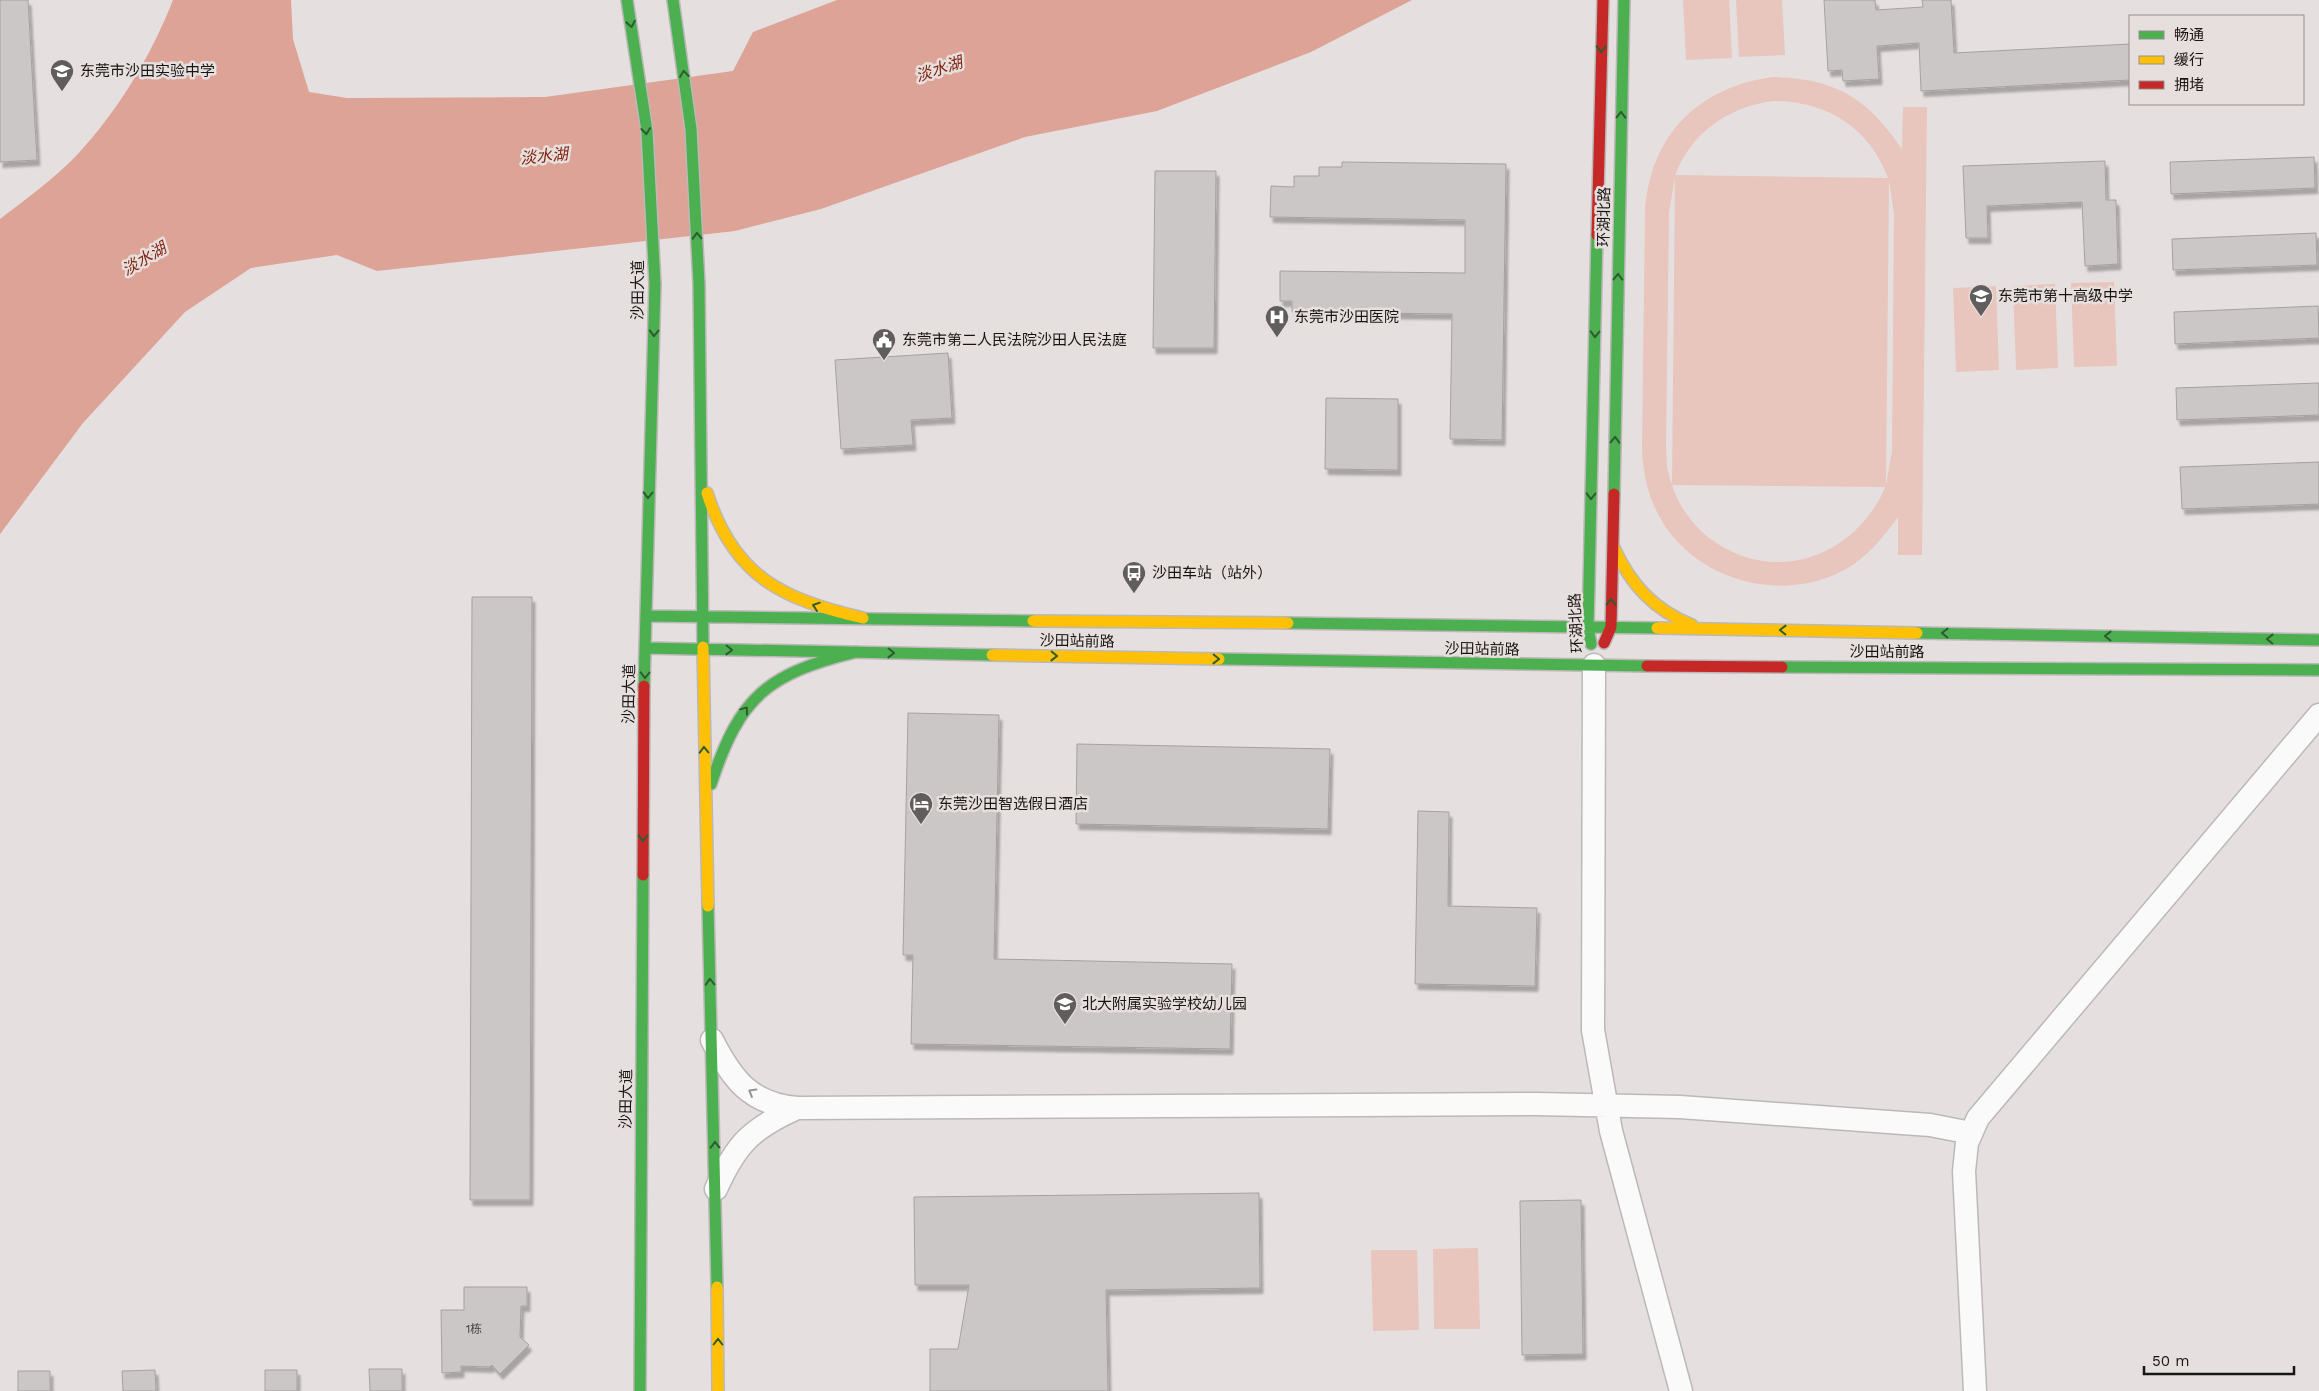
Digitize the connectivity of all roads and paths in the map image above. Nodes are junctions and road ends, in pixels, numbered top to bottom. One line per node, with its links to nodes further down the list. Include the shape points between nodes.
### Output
1 (627, 0): 7 (street, 沙田大道, one-way to 7, via 647,131 655,284)
2 (673, 0): 5 (street, one-way to 2, via 699,284 691,129)
3 (1603, 0): 10 (street, 环湖北路, one-way to 10)
4 (1624, 0): 6 (street, 环湖北路, one-way to 4)
5 (701, 472): 8 (street); 9 (street, one-way to 5, via 815,606 775,588 747,566 726,537 710,505)
6 (1613, 544): 11 (street, 环湖北路, one-way to 6); 12 (street, via 1622,568 1657,608 1680,621)
7 (646, 616): 8 (street, 沙田站前路); 14 (street, 沙田大道)
8 (703, 617): 9 (street, 沙田站前路); 15 (street)
9 (863, 618): 10 (street, 沙田站前路)
10 (1588, 627): 11 (street, 沙田站前路); 17 (street, 环湖北路)
11 (1611, 627): 12 (street, 沙田站前路); 17 (street, 环湖北路)
12 (1706, 629): 13 (street, 沙田站前路, one-way to 12)
13 (2319, 640)
14 (645, 648): 15 (street, 沙田站前路); 26 (street, 沙田大道, one-way to 26)
15 (703, 649): 16 (street, 沙田站前路, one-way to 16); 20 (street, one-way to 15)
16 (856, 652): 17 (street, 沙田站前路, one-way to 17); 20 (street, one-way to 16, via 718,762 742,713 761,690 807,665)
17 (1594, 665): 18 (street, 沙田站前路); 22 (street, via 1593,1030)
18 (2319, 670)
19 (2319, 714): 24 (street, via 1978,1118)
20 (705, 820): 21 (street, one-way to 20)
21 (712, 1040): 23 (street, one-way to 21, via 779,1106 741,1085 727,1069); 25 (street, one-way to 21)
22 (1605, 1105): 23 (street); 24 (street, via 1805,1115 1930,1125); 28 (street)
23 (797, 1108): 25 (street, via 761,1127 742,1143)
24 (1971, 1133): 29 (street, via 1964,1171)
25 (716, 1190): 27 (street, one-way to 25)
26 (640, 1391)
27 (718, 1391)
28 (1681, 1391)
29 (1975, 1391)

